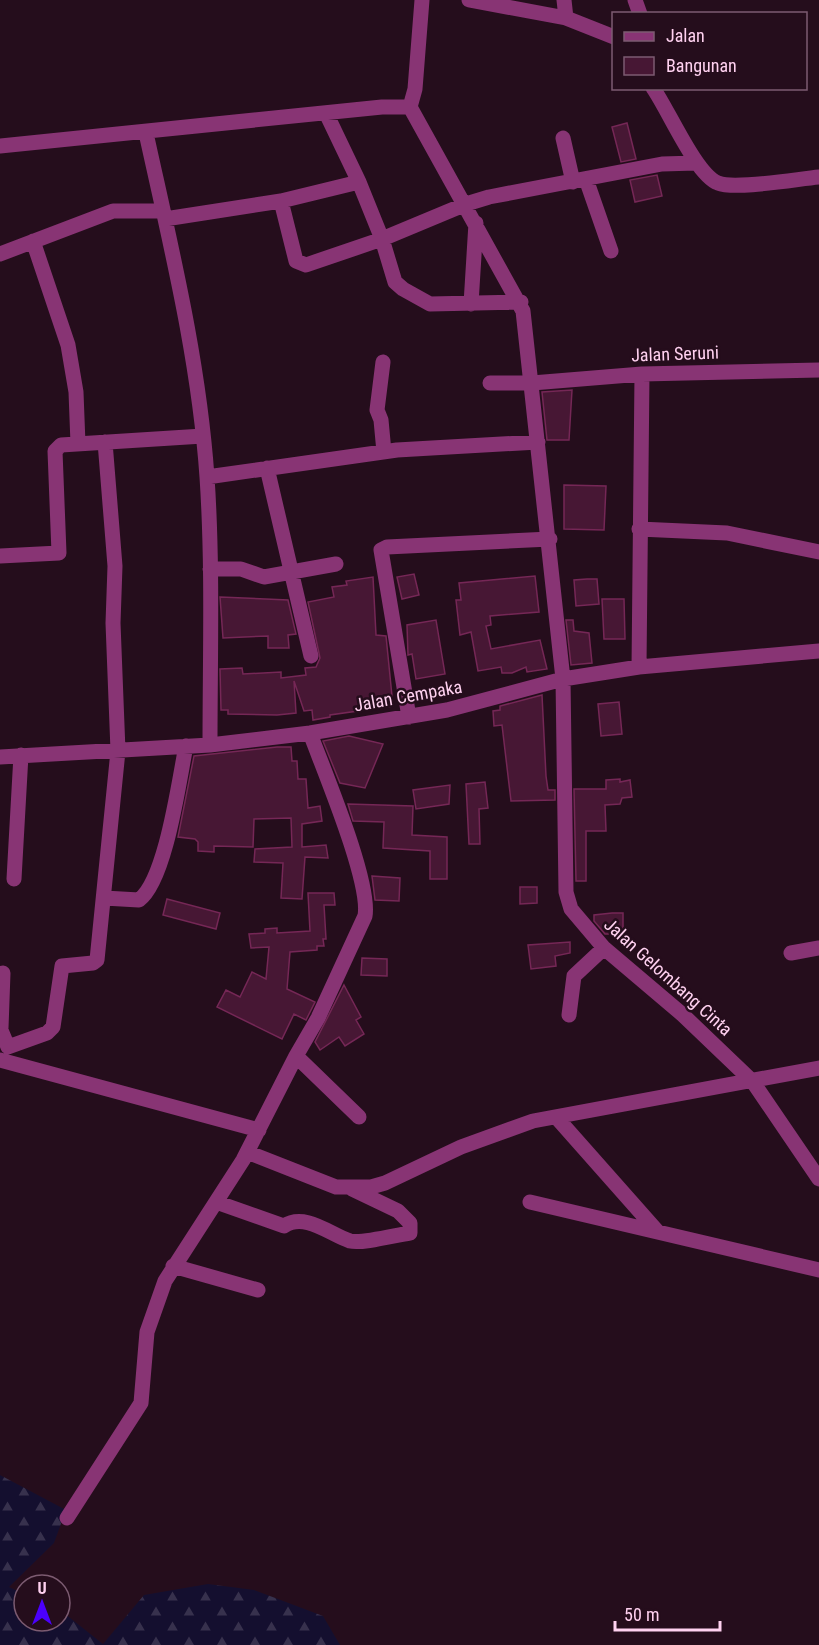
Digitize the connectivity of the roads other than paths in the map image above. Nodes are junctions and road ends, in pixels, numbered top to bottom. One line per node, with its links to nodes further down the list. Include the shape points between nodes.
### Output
1 (422, 0): 7 (street)
2 (469, 0): 4 (street)
3 (564, 0): 4 (street)
4 (566, 18): 5 (street)
5 (612, 36)
6 (655, 90): 12 (street)
7 (410, 107): 8 (street); 17 (street)
8 (326, 113): 9 (street); 15 (street)
9 (146, 133): 11 (street); 18 (street)
10 (563, 138): 14 (street)
11 (0, 146)
12 (696, 163): 13 (street, via 719,184); 14 (street, via 662,164)
13 (819, 177)
14 (580, 181): 17 (street); 22 (street)
15 (359, 182): 16 (street); 20 (street)
16 (281, 201): 18 (street); 20 (street, via 299,264)
17 (466, 204): 19 (street); 20 (street)
18 (164, 215): 21 (street, via 113,211); 31 (street, via 188,325)
19 (476, 222): 24 (street); 25 (street)
20 (382, 240): 25 (street, via 395,282 403,289 430,304)
21 (33, 241): 23 (street); 34 (street, via 68,345 76,392)
22 (611, 251)
23 (0, 254)
24 (521, 302): 25 (street); 30 (street, Jalan Gelombang Cinta)
25 (471, 304)
26 (383, 362): 35 (street, via 377,410)
27 (819, 370): 28 (street, Jalan Seruni)
28 (642, 374): 30 (street, Jalan Seruni); 38 (street)
29 (490, 382): 30 (street, Jalan Seruni)
30 (532, 383): 33 (street, Jalan Gelombang Cinta)
31 (203, 436): 32 (street); 37 (street)
32 (105, 442): 34 (street); 53 (street, via 115,566)
33 (538, 442): 35 (street); 39 (street, Jalan Gelombang Cinta)
34 (78, 444): 41 (street, via 61,445 55,451 59,553)
35 (384, 452): 36 (street)
36 (267, 468): 37 (street); 44 (street)
37 (207, 477): 43 (street)
38 (639, 529): 40 (street, via 727,533); 47 (street)
39 (550, 539): 48 (street, Jalan Gelombang Cinta); 49 (street, via 381,550)
40 (819, 552)
41 (0, 556)
42 (336, 564): 44 (street)
43 (210, 569): 44 (street, via 241,569 264,577); 51 (street)
44 (293, 573): 46 (street)
45 (819, 651): 47 (street, Jalan Cempaka)
46 (311, 656)
47 (639, 667): 48 (street, Jalan Cempaka)
48 (563, 679): 49 (street, Jalan Cempaka, via 487,701); 58 (street, Jalan Gelombang Cinta, via 566,892 571,909)
49 (409, 717): 50 (street, Jalan Cempaka)
50 (310, 733): 51 (street, Jalan Cempaka); 65 (street, via 348,836 367,909 362,927)
51 (210, 745): 52 (street, Jalan Cempaka)
52 (186, 746): 53 (street, Jalan Cempaka); 57 (street, via 167,842 147,892 139,900)
53 (118, 751): 54 (street, Jalan Cempaka); 57 (street)
54 (21, 755): 55 (street, Jalan Cempaka); 56 (street)
55 (0, 757)
56 (14, 879)
57 (104, 898): 64 (street, via 97,960 62,966 52,1027)
58 (604, 948): 62 (street, via 574,976); 67 (street, Jalan Gelombang Cinta, via 683,1015)
59 (819, 948): 60 (street)
60 (791, 953)
61 (3, 973): 63 (street)
62 (569, 1015)
63 (1, 1028): 64 (street)
64 (3, 1054): 70 (street)
65 (296, 1056): 68 (street); 70 (street)
66 (819, 1068): 67 (street)
67 (753, 1082): 69 (street); 72 (street, Jalan Gelombang Cinta)
68 (359, 1117)
69 (557, 1118): 74 (street, via 516,1126 385,1183); 77 (street)
70 (259, 1130): 71 (street)
71 (247, 1152): 74 (street, via 336,1187); 75 (street)
72 (812, 1160): 73 (street, Jalan Gelombang Cinta)
73 (819, 1179)
74 (352, 1189): 75 (street, via 398,1211 410,1223 410,1233 352,1242 320,1226 284,1226)
75 (216, 1202): 78 (street)
76 (530, 1202): 77 (street)
77 (657, 1231): 79 (street)
78 (173, 1266): 80 (street); 81 (street, via 147,1332 144,1389 138,1412)
79 (819, 1270)
80 (258, 1290)
81 (67, 1518)

